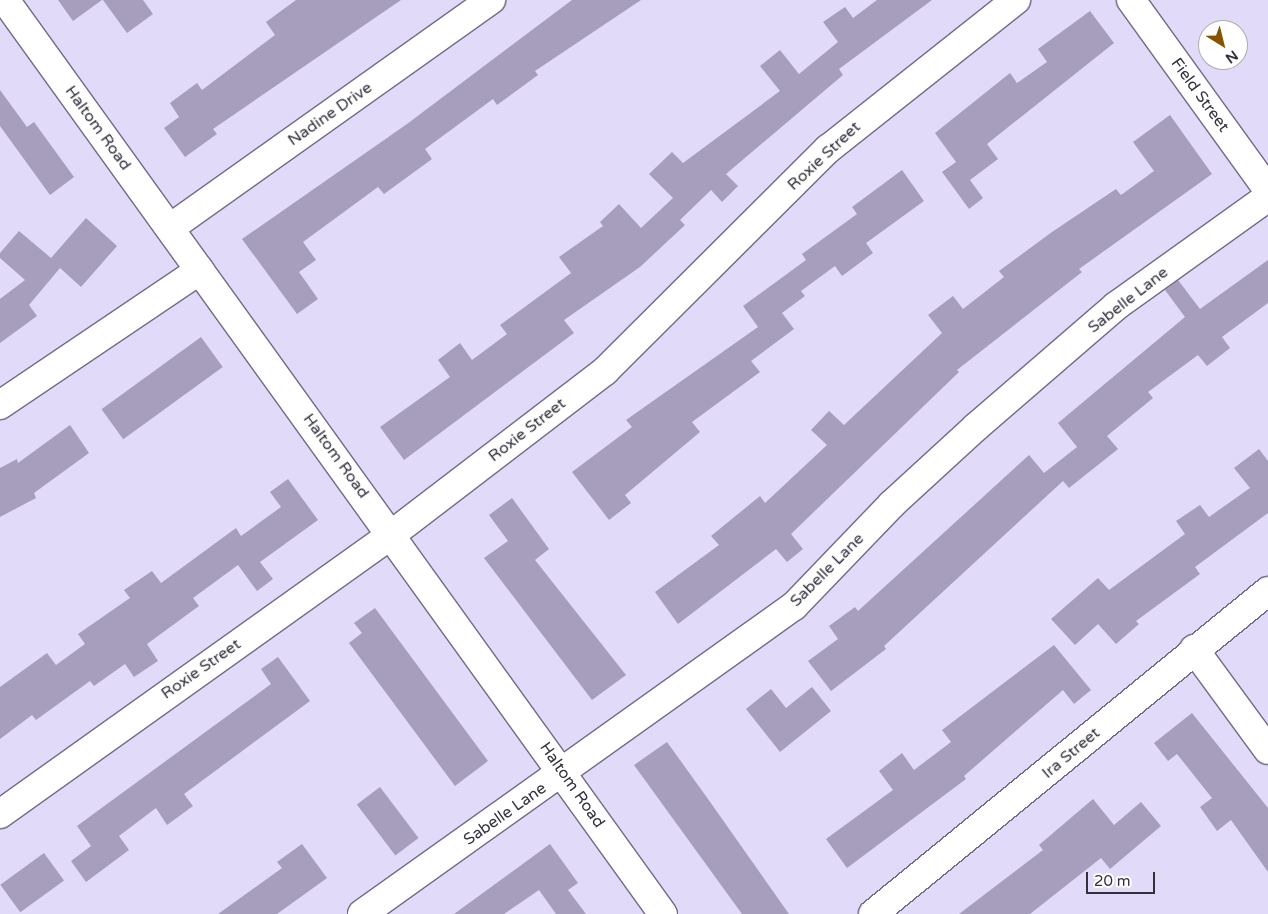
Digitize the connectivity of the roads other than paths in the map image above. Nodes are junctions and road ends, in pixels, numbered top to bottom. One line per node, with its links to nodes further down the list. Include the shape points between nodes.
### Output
1 (5, 0): 7 (street, Haltom Road)
2 (491, 0): 7 (street, Nadine Drive)
3 (1016, 0): 10 (street, Roxie Street, via 972,31 828,149 604,371)
4 (1131, 0): 5 (street, Field Street)
5 (1268, 190)
6 (1268, 197): 14 (street, Sabelle Lane, via 1116,306 892,504 794,606)
7 (170, 228): 8 (street, Haltom Road)
8 (200, 270): 9 (street); 10 (street, Haltom Road)
9 (0, 405)
10 (392, 534): 14 (street, Haltom Road); 15 (street, Roxie Street)
11 (1268, 591): 12 (street, Ira Street)
12 (1194, 649): 13 (street); 18 (street, Ira Street)
13 (1268, 750)
14 (564, 774): 16 (street, Sabelle Lane); 17 (street, Haltom Road)
15 (0, 814)
16 (362, 914)
17 (664, 914)
18 (873, 914)

